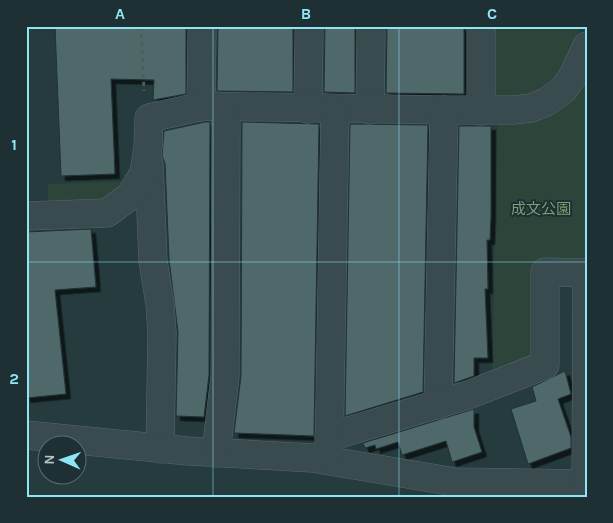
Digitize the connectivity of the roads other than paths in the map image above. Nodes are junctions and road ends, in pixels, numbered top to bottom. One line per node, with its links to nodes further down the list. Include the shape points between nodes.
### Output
1 (202, 26): 6 (street)
2 (309, 26): 7 (street)
3 (371, 26): 9 (street)
4 (481, 26): 11 (street)
5 (587, 46): 11 (street, via 563,90 546,102 531,108)
6 (214, 107): 7 (street); 12 (street, via 149,118); 19 (street, via 225,376)
7 (308, 109): 8 (street)
8 (335, 109): 9 (street); 17 (street)
9 (370, 110): 10 (street)
10 (444, 110): 11 (street); 15 (street)
11 (481, 110)
12 (148, 147): 13 (street, via 144,173 137,187 107,213); 18 (street, via 153,260 162,333)
13 (26, 216)
14 (586, 273): 15 (street, via 545,272 545,365); 20 (street)
15 (438, 404): 17 (street)
16 (26, 435): 18 (street)
17 (329, 448): 19 (street); 20 (street, via 455,482)
18 (160, 449): 19 (street)
19 (216, 453)
20 (586, 484)

